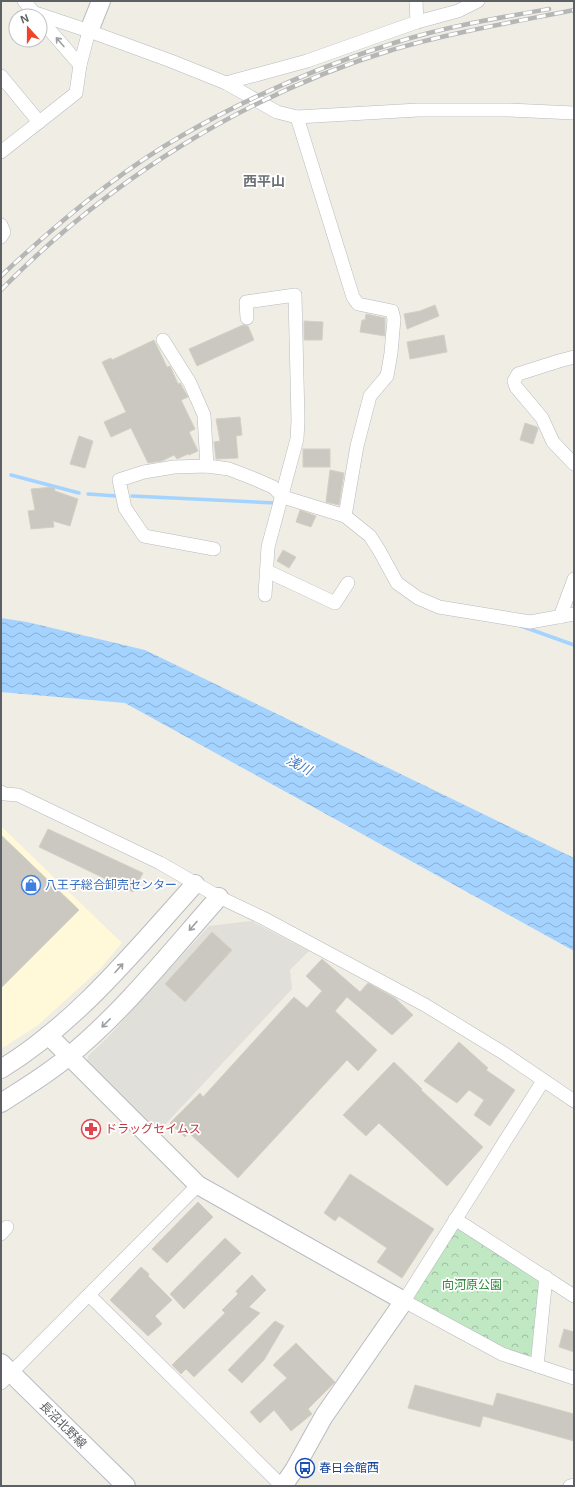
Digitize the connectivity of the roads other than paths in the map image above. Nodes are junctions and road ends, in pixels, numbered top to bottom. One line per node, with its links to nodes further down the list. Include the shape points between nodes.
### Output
1 (102, 1): 7 (street)
2 (416, 1): 5 (street)
3 (478, 1): 5 (street, via 458,11)
4 (48, 19): 7 (street)
5 (417, 22): 10 (street, via 307,61)
6 (48, 28): 8 (street, one-way to 6)
7 (89, 31): 8 (street); 10 (street)
8 (80, 64): 13 (street, via 76,93)
9 (1, 76): 13 (street)
10 (226, 83): 12 (street, via 277,112)
11 (574, 113): 12 (street, via 418,110)
12 (297, 117): 23 (street, via 353,297 358,304 392,311 394,319 386,376 370,396 357,446)
13 (39, 122): 14 (street)
14 (1, 152)
15 (1, 225): 16 (street, via 4,232)
16 (1, 237)
17 (247, 318): 22 (street, via 246,302 295,295 297,439)
18 (163, 340): 21 (street, via 190,383 204,414)
19 (574, 358): 20 (street, via 518,374 514,381 516,387 542,418 553,442)
20 (574, 464)
21 (207, 466): 22 (street, via 229,470 257,480 272,487); 24 (street, via 174,467 144,472 119,480 126,508 144,536)
22 (283, 497): 23 (street); 25 (street, via 268,546)
23 (345, 516): 30 (street, via 370,536 397,583 418,598 439,607 530,622)
24 (214, 549)
25 (267, 570): 27 (street, via 335,603); 28 (street)
26 (574, 579): 30 (street)
27 (348, 583)
28 (265, 594)
29 (574, 614): 30 (street)
30 (560, 617)
31 (1, 792): 32 (street, via 18,795 160,863)
32 (195, 884): 33 (street); 34 (street, one-way to 32, via 104,984)
33 (219, 897): 35 (street, one-way to 35, via 125,1003); 37 (street, via 425,1005 505,1054)
34 (48, 1036): 35 (street); 36 (street)
35 (68, 1057): 39 (street); 40 (street)
36 (1, 1069)
37 (543, 1081): 38 (street); 41 (street)
38 (574, 1101)
39 (1, 1103)
40 (198, 1185): 43 (street); 45 (street)
41 (455, 1219): 42 (street); 45 (street)
42 (546, 1277): 44 (street); 46 (street)
43 (89, 1295): 47 (street); 51 (street)
44 (574, 1296)
45 (404, 1301): 46 (street, via 502,1354); 51 (street, via 324,1416 294,1470)
46 (537, 1366): 48 (street)
47 (4, 1373): 50 (street, 長沼北野線)
48 (574, 1378)
49 (574, 1485): 52 (street)
50 (126, 1486)
51 (282, 1486)
52 (570, 1486)

